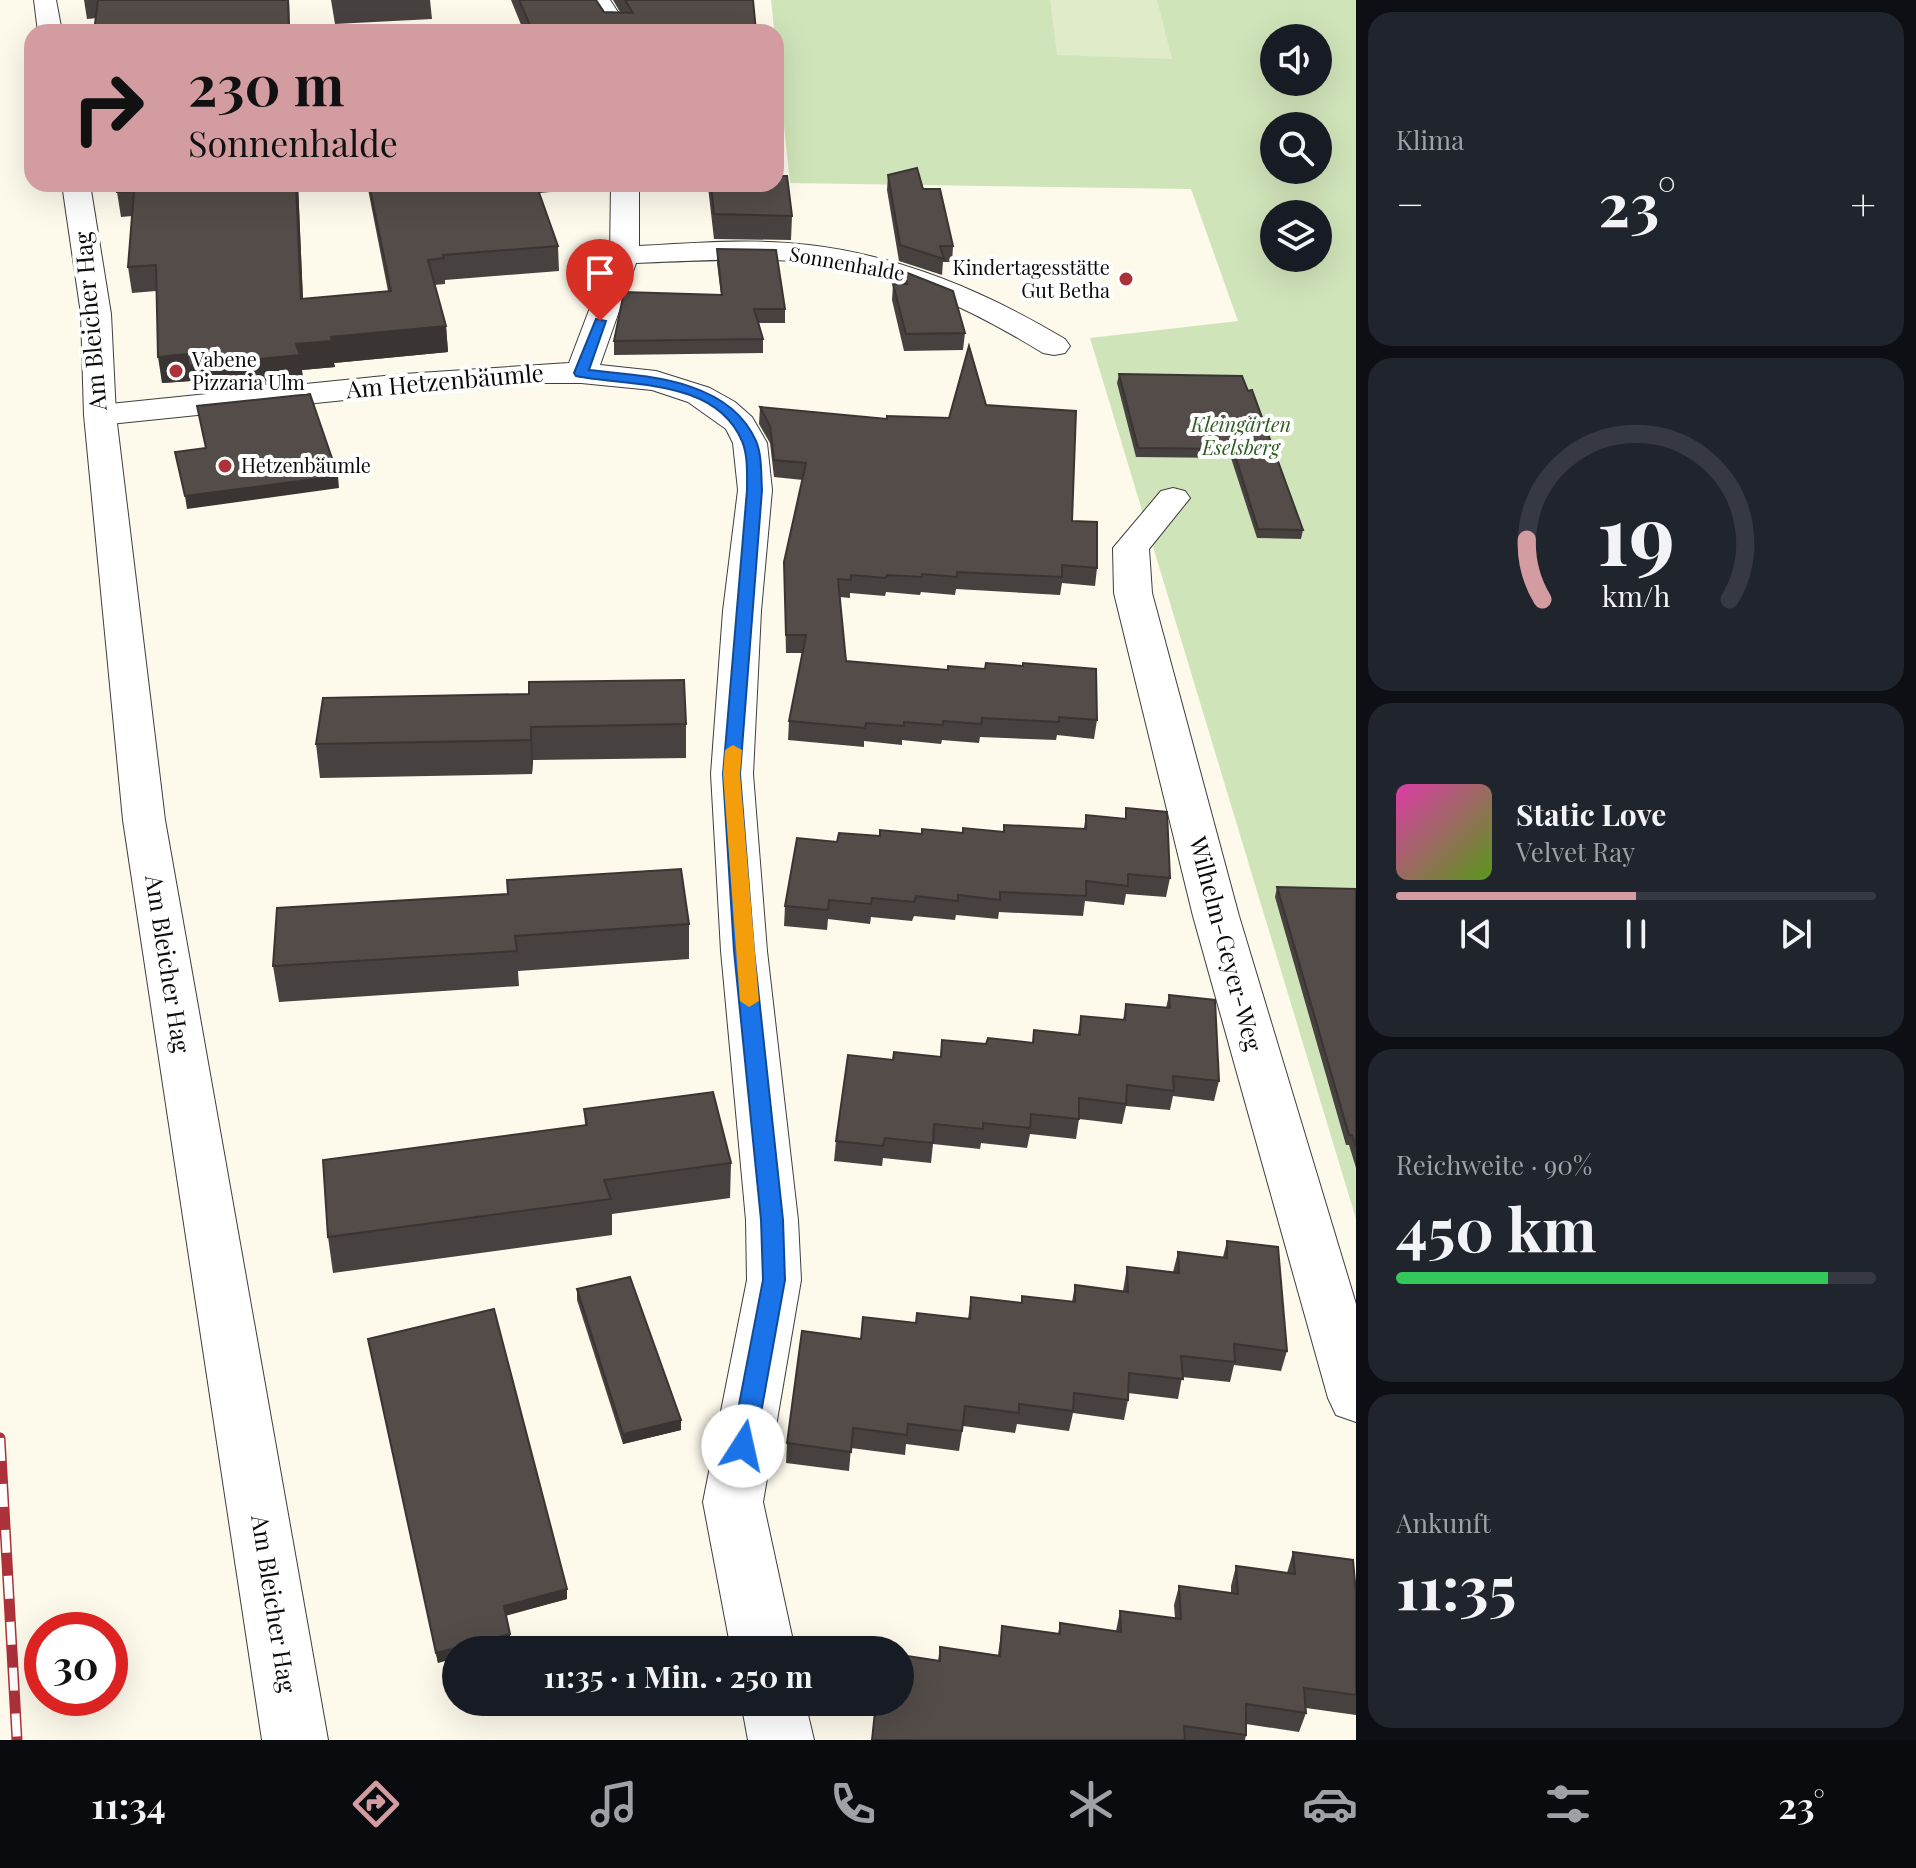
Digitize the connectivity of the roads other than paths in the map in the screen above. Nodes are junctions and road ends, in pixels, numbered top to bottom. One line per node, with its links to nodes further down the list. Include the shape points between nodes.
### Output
1 (45, 0): 3 (street)
2 (597, 0): 4 (street)
3 (49, 24)
4 (615, 24)
5 (77, 192): 10 (street, Am Bleicher Hag, via 96,314)
6 (625, 192): 7 (street)
7 (624, 255): 8 (street, Sonnenhalde, via 771,251 890,269 968,297); 9 (street)
8 (1054, 346)
9 (581, 373): 10 (street, Am Hetzenbäumle, via 420,383); 13 (street, Am Hetzenbäumle, via 656,381 699,395 740,424 752,454 755,490 732,774 774,1280 733,1502)
10 (100, 415): 15 (street, Am Bleicher Hag, via 144,820)
11 (1173, 498): 12 (street, Wilhelm-Geyer-Weg, via 1131,548 1133,593 1216,916)
12 (1356, 1398)
13 (760, 1636)
14 (776, 1716): 16 (street)
15 (295, 1740)
16 (781, 1740)

